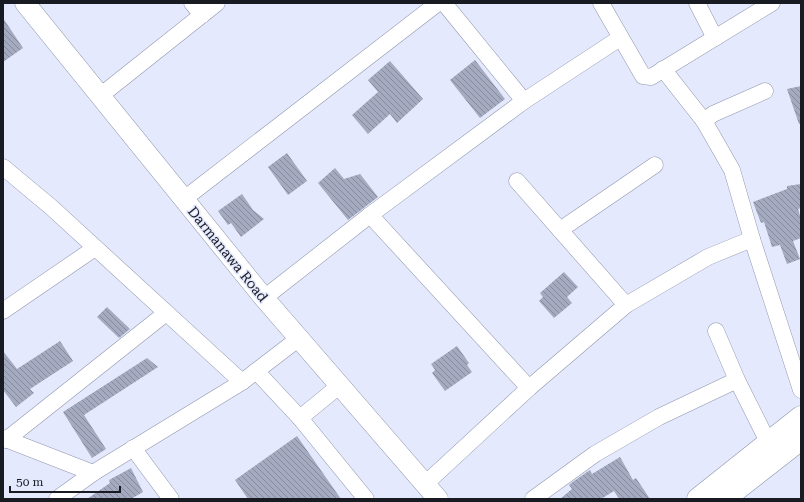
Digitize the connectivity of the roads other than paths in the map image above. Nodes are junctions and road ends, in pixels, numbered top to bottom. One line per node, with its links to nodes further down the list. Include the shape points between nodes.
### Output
1 (25, 3): 13 (street, Darmanawa Road)
2 (217, 3): 8 (street)
3 (438, 3): 19 (street)
4 (444, 3): 14 (street)
5 (601, 3): 9 (street)
6 (697, 3): 10 (street)
7 (772, 3): 10 (street)
8 (197, 9): 13 (street)
9 (620, 38): 11 (street, via 643,76 651,77); 14 (street)
10 (715, 38): 11 (street)
11 (663, 69): 15 (street)
12 (765, 92): 15 (street, via 713,114)
13 (100, 96): 19 (street, Darmanawa Road)
14 (524, 101): 20 (street)
15 (704, 121): 22 (street, via 732,170)
16 (656, 165): 21 (street)
17 (3, 167): 23 (street)
18 (517, 181): 21 (street)
19 (184, 199): 24 (street, Darmanawa Road)
20 (370, 215): 24 (street); 34 (street)
21 (560, 230): 25 (street)
22 (752, 239): 25 (street, via 708,257); 35 (street)
23 (96, 248): 26 (street); 27 (street)
24 (264, 298): 29 (street, Darmanawa Road)
25 (626, 305): 34 (street)
26 (3, 311)
27 (166, 313): 32 (street); 38 (street)
28 (716, 331): 31 (street)
29 (298, 339): 30 (street); 33 (street, Darmanawa Road)
30 (256, 371): 32 (street); 36 (street)
31 (737, 380): 40 (street); 49 (street, via 652,420 575,467)
32 (242, 382): 41 (street)
33 (339, 386): 36 (street); 43 (street, Darmanawa Road)
34 (529, 388): 43 (street)
35 (801, 390)
36 (300, 418): 47 (street)
37 (801, 418): 40 (main road)
38 (5, 439): 42 (street)
39 (801, 439): 44 (main road)
40 (769, 444): 50 (main road)
41 (133, 448): 42 (street); 46 (street)
42 (93, 473): 45 (street)
43 (424, 484): 48 (street, Darmanawa Road)
44 (725, 498)
45 (57, 499)
46 (171, 499)
47 (366, 499)
48 (438, 499)
49 (533, 499)
50 (698, 499)

